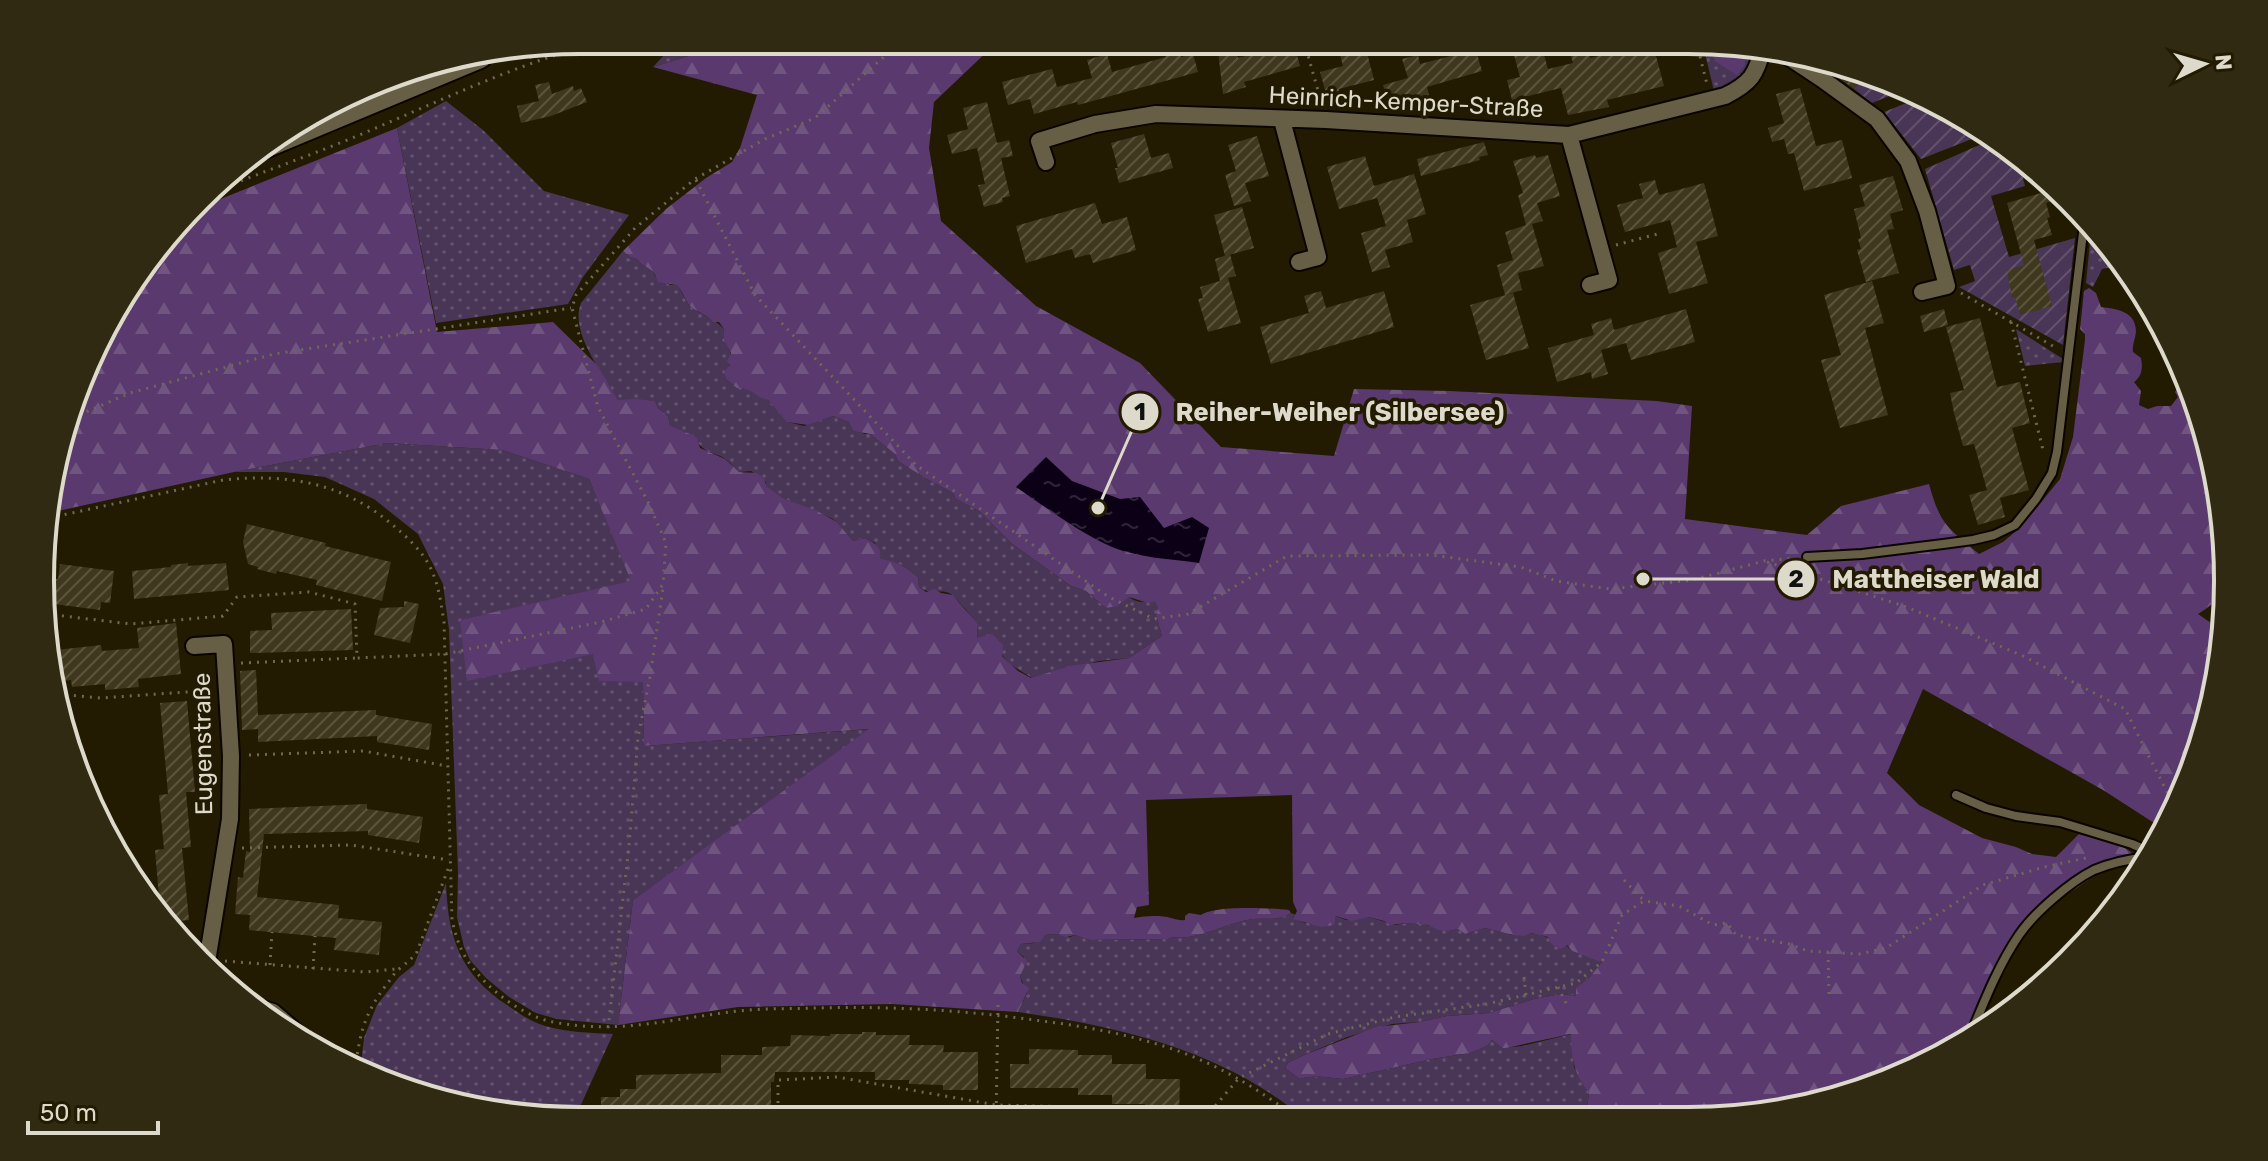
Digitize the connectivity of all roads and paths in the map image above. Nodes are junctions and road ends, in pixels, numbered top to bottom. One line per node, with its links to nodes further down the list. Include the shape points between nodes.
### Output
1 (887, 54): 16 (path, via 815,118)
2 (1308, 54): 12 (path)
3 (1699, 54): 10 (path)
4 (560, 55): 7 (path)
5 (531, 57): 7 (path)
6 (1759, 59): 10 (street, Heinrich-Kemper-Straße, via 1742,88)
7 (533, 63): 17 (path)
8 (1804, 67): 23 (street, via 1877,119 1908,161 1947,286)
9 (444, 72): 13 (street)
10 (1710, 100): 14 (street, Heinrich-Kemper-Straße)
11 (1282, 120): 12 (street, Heinrich-Kemper-Straße); 15 (street, Heinrich-Kemper-Straße, via 1156,114 1095,124 1039,141); 21 (street, via 1318,257)
12 (1326, 120): 14 (street, Heinrich-Kemper-Straße)
13 (317, 125)
14 (1569, 135): 20 (street)
15 (1046, 162)
16 (695, 179): 25 (path, via 635,228 576,295); 32 (path, via 755,295 916,465 1109,597 1154,619 1188,614 1287,556 1431,555 1521,567 1556,581 1610,589 1692,580)
17 (236, 182)
18 (1661, 233): 20 (path)
19 (2083, 233): 29 (lane, via 2062,421)
20 (1601, 249): 22 (street, via 1609,280)
21 (1299, 262)
22 (1590, 285)
23 (1922, 292)
24 (1968, 297): 26 (path)
25 (572, 308): 28 (path, via 274,354 130,393); 33 (path, via 598,407 666,543)
26 (2011, 322): 27 (path); 29 (path)
27 (2044, 341)
28 (81, 414)
29 (2050, 477): 31 (lane, via 2015,525 1994,535)
30 (59, 516): 36 (path, via 223,480 286,478 325,486 384,517 430,567 439,591)
31 (1807, 557): 32 (path)
32 (1764, 561): 44 (path, via 1904,606 2021,655 2125,709)
33 (663, 584): 36 (path, via 646,609); 68 (path, via 638,737)
34 (55, 615): 37 (path, via 157,622 223,616 237,597 309,592 355,604)
35 (194, 646): 38 (street, Eugenstraße, via 224,644)
36 (445, 654): 37 (path); 42 (path)
37 (357, 658): 38 (path)
38 (225, 664): 41 (street, Eugenstraße)
39 (201, 691): 40 (path, via 101,698)
40 (67, 695)
41 (231, 756): 42 (path, via 363,751); 45 (street, Eugenstraße)
42 (447, 766): 49 (path)
43 (1956, 795): 46 (lane, via 1986,808 2060,822)
44 (2168, 795)
45 (225, 849): 49 (path, via 351,845); 55 (street, Eugenstraße)
46 (2140, 849)
47 (2090, 857): 54 (path, via 1983,885 1886,948 1859,954)
48 (2135, 857): 67 (lane, via 2092,871 2034,918 2008,953)
49 (449, 863): 59 (path, via 417,952); 68 (path, via 452,920 459,944 487,984 551,1022)
50 (1624, 880): 51 (path)
51 (1644, 901): 54 (path, via 1679,906 1713,925 1727,923 1736,935); 61 (path, via 1622,915 1602,962 1576,983)
52 (272, 932): 57 (path)
53 (315, 936): 58 (path)
54 (1828, 952): 62 (path)
55 (209, 954)
56 (220, 964): 57 (path)
57 (270, 965): 58 (path)
58 (313, 969): 59 (path)
59 (399, 969): 69 (path, via 365,1017)
60 (1524, 977): 63 (path)
61 (1558, 987): 63 (path); 65 (path)
62 (1829, 994)
63 (1526, 995): 70 (path, via 1328,1034)
64 (998, 1005): 66 (path)
65 (1567, 1005)
66 (997, 1015): 68 (path, via 867,1007 740,1010); 70 (path, via 1126,1035 1182,1052); 72 (path)
67 (1977, 1020)
68 (608, 1028)
69 (357, 1057)
70 (1239, 1078): 74 (path); 75 (path)
71 (778, 1103): 72 (path, via 778,1080 837,1077)
72 (996, 1105): 73 (path)
73 (1077, 1107)
74 (1214, 1107)
75 (1281, 1107)

